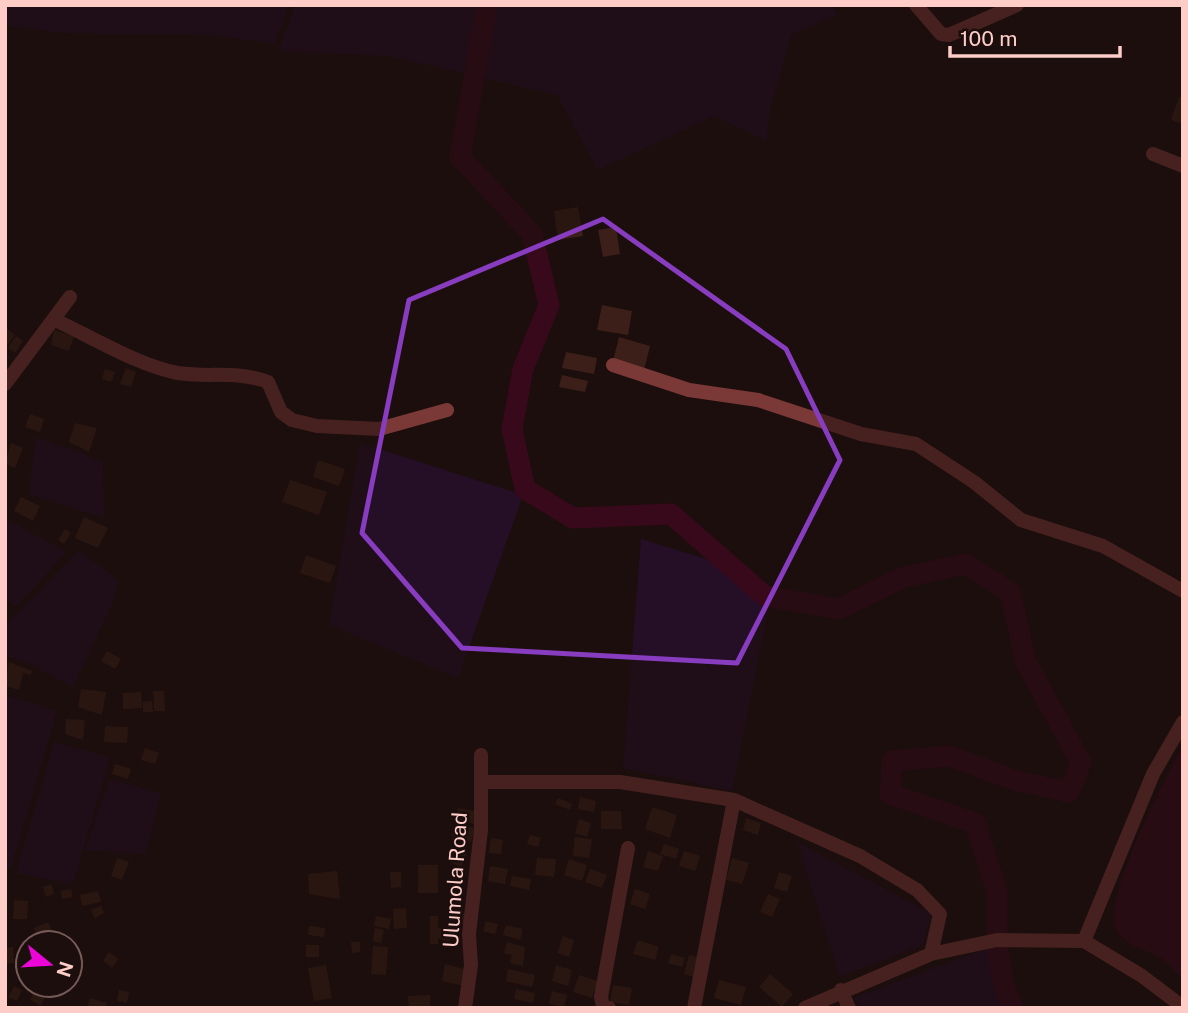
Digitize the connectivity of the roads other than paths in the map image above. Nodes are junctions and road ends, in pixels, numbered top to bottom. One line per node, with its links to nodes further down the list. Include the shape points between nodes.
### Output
1 (916, 5): 2 (street, via 941,34 949,35)
2 (1017, 5)
3 (1153, 154): 4 (street)
4 (1183, 166)
5 (70, 297): 6 (street)
6 (55, 320): 8 (street); 9 (street, via 161,369 181,374 248,374 268,382 281,412 317,426 379,429)
7 (613, 365): 10 (street, via 689,390 758,400 861,434 916,444 1021,520 1103,546)
8 (5, 384)
9 (447, 410)
10 (1183, 591)
11 (1183, 722): 16 (street, via 1153,774)
12 (481, 755): 13 (street, Ulumola Road)
13 (481, 782): 14 (street, via 620,782); 20 (street, Ulumola Road)
14 (734, 800): 17 (street, via 860,856 917,890 940,914); 22 (street)
15 (628, 848): 21 (street, via 601,997 603,1007)
16 (1083, 941): 17 (street, via 997,940); 19 (street)
17 (931, 954): 18 (street)
18 (841, 990): 23 (street); 24 (street)
19 (1183, 1007)
20 (465, 1008)
21 (609, 1008)
22 (694, 1008)
23 (805, 1008)
24 (849, 1008)

